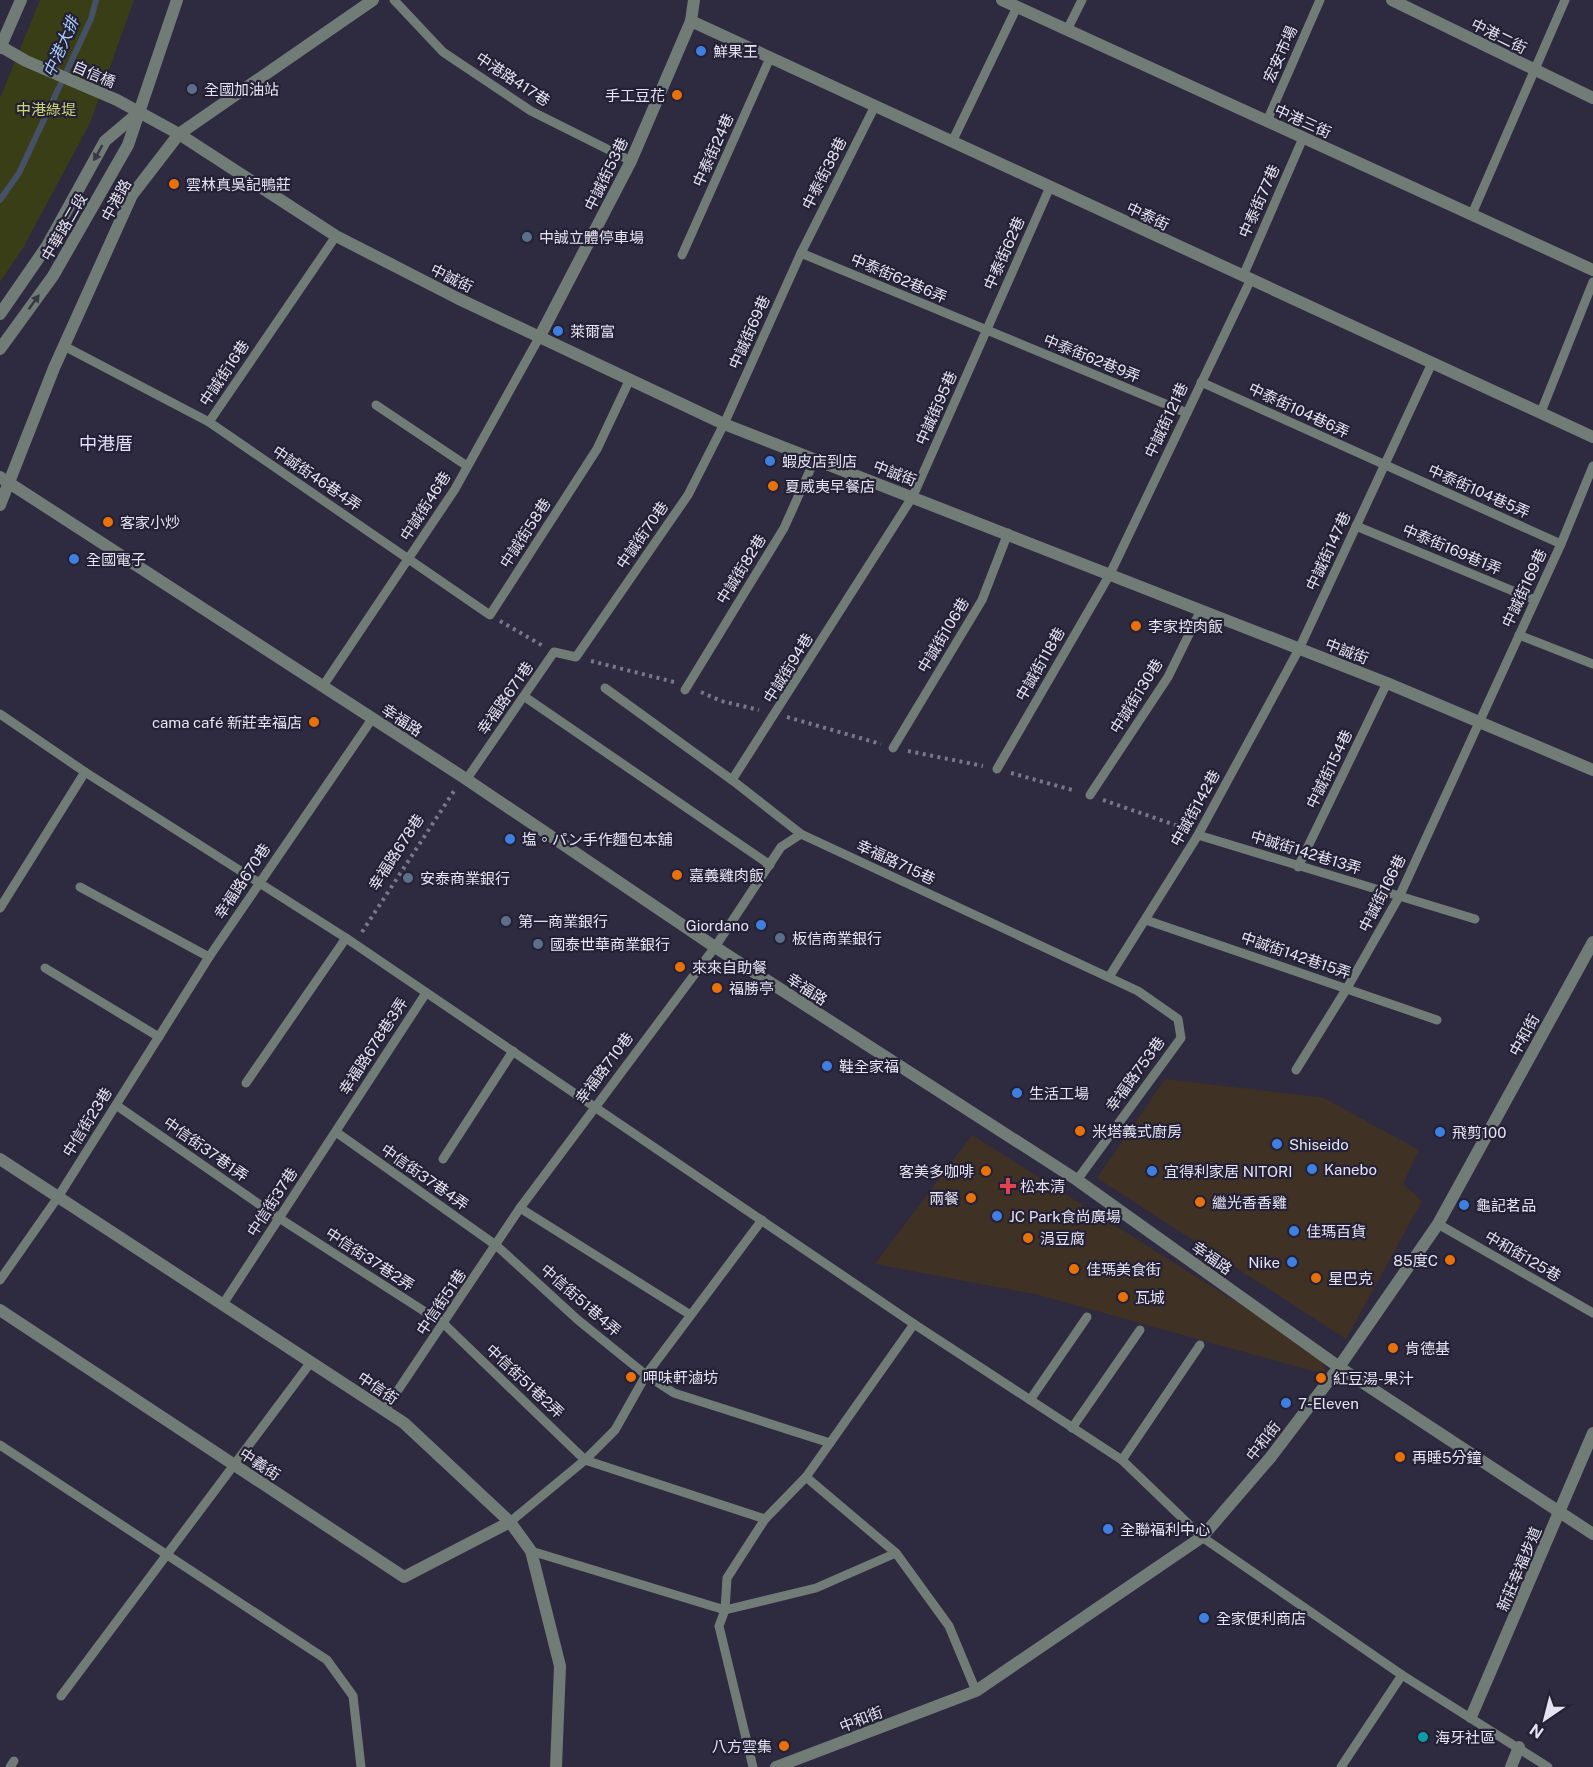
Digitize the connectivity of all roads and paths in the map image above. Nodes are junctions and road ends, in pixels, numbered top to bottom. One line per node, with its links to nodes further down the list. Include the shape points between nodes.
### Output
1 (21, 0): 14 (street)
2 (177, 0): 20 (street, 中華路二段)
3 (373, 0): 22 (street, 中港路)
4 (394, 0): 25 (lane, 中港路417巷, via 443,52 531,111)
5 (694, 0): 12 (street)
6 (1002, 0): 11 (street, 中港三街)
7 (1082, 0): 13 (lane)
8 (1320, 0): 21 (lane, 宏安市場)
9 (1392, 0): 16 (street, 中港二街)
10 (1565, 0): 16 (lane)
11 (1017, 7): 13 (street, 中港三街); 24 (lane)
12 (691, 21): 15 (street, 中泰街); 25 (street, 中誠街53巷)
13 (1067, 30): 21 (street, 中港三街)
14 (0, 47): 18 (street, 自信橋)
15 (770, 58): 19 (street, 中泰街); 30 (lane, 中泰街24巷)
16 (1533, 70): 17 (street, 中港二街); 27 (lane)
17 (1593, 98)
18 (117, 100): 20 (street, 中誠街)
19 (875, 106): 24 (street, 中泰街); 29 (lane, 中泰街38巷)
20 (138, 112): 22 (street, 中誠街); 34 (street, 中華路二段, one-way to 34, via 105,141 47,246); 38 (street, 中華路二段, one-way to 20, via 53,276 128,145)
21 (1267, 121): 23 (street, 中港三街)
22 (179, 134): 28 (street, 中誠街); 37 (street, 中港路, via 132,195)
23 (1304, 138): 27 (street, 中港三街); 32 (lane, 中泰街77巷)
24 (952, 142): 26 (street, 中泰街)
25 (630, 161): 36 (street, 中誠街53巷)
26 (1050, 187): 32 (street, 中泰街); 35 (lane, 中泰街62巷)
27 (1472, 214): 31 (street, 中港三街)
28 (336, 236): 36 (street, 中誠街); 45 (lane, 中誠街16巷)
29 (801, 253): 35 (lane, 中泰街62巷6弄); 46 (lane, 中誠街69巷)
30 (682, 255)
31 (1593, 270)
32 (1247, 277): 39 (street, 中泰街); 41 (lane, 中誠街121巷)
33 (1593, 282): 43 (lane)
34 (0, 314)
35 (986, 332): 44 (lane, 中泰街62巷9弄); 53 (lane, 中誠街95巷)
36 (540, 336): 40 (street, 中誠街); 49 (lane, 中誠街46巷)
37 (64, 346): 45 (lane, 中誠街16巷); 52 (street, 中港路)
38 (0, 349)
39 (1432, 363): 43 (street, 中泰街); 50 (lane, 中誠街147巷)
40 (630, 379): 46 (street, 中誠街); 62 (lane, 中誠街58巷, via 597,449)
41 (1201, 382): 44 (lane, 中誠街121巷); 50 (lane, 中泰街104巷6弄)
42 (376, 405): 49 (lane)
43 (1541, 412): 47 (street, 中泰街)
44 (1187, 413): 59 (lane, 中誠街121巷)
45 (209, 422): 58 (lane, 中誠街46巷4弄)
46 (724, 424): 48 (street, 中誠街); 65 (lane, 中誠街70巷, via 688,495 576,657)
47 (1593, 437)
48 (815, 459): 53 (street, 中誠街); 70 (lane, 中誠街82巷, via 784,528)
49 (467, 466): 58 (lane, 中誠街46巷)
50 (1384, 466): 55 (lane, 中誠街147巷); 57 (lane, 中泰街104巷5弄)
51 (1593, 466): 57 (lane, 中誠街169巷)
52 (5, 480): 54 (street, 中港路); 68 (street, 幸福路)
53 (913, 496): 56 (street, 中誠街); 80 (lane, 中誠街94巷)
54 (0, 505)
55 (1356, 526): 60 (lane, 中泰街169巷1弄); 64 (lane, 中誠街147巷)
56 (1008, 533): 59 (street, 中誠街); 75 (lane, 中誠街106巷, via 982,600)
57 (1561, 544): 60 (lane, 中誠街169巷)
58 (409, 559): 62 (lane); 68 (lane, 中誠街46巷)
59 (1110, 574): 61 (street, 中誠街); 76 (lane, 中誠街118巷)
60 (1535, 600): 63 (lane, 中誠街169巷)
61 (1201, 610): 64 (street, 中誠街); 81 (lane, 中誠街130巷, via 1168,677)
62 (490, 615): 65 (path)
63 (1519, 635): 66 (lane); 74 (lane, 中誠街169巷)
64 (1299, 649): 67 (street, 中誠街); 83 (lane, 中誠街142巷)
65 (554, 652): 71 (lane, 幸福路671巷)
66 (1593, 664)
67 (1387, 683): 74 (street, 中誠街); 85 (lane, 中誠街154巷)
68 (323, 686): 73 (street, 幸福路)
69 (604, 688): 80 (lane)
70 (685, 690)
71 (525, 697): 79 (lane, 幸福路671巷); 84 (lane)
72 (0, 714): 78 (lane)
73 (372, 719): 79 (street, 幸福路); 86 (lane, 幸福路670巷)
74 (1479, 722): 77 (street, 中誠街); 88 (lane, 中誠街166巷)
75 (893, 748)
76 (997, 769)
77 (1593, 770)
78 (85, 772): 86 (lane); 89 (lane)
79 (465, 779): 92 (path, 幸福路678巷); 94 (street, 幸福路)
80 (732, 780): 82 (lane)
81 (1090, 795)
82 (801, 834): 84 (lane, via 781,847); 97 (lane, 幸福路715巷)
83 (1198, 835): 85 (lane, 中誠街142巷13弄); 91 (lane, 中誠街142巷)
84 (770, 865): 94 (lane)
85 (1298, 867): 88 (lane, 中誠街142巷13弄)
86 (259, 883): 92 (lane); 95 (lane, 幸福路670巷)
87 (80, 886): 95 (lane)
88 (1400, 895): 90 (lane, 中誠街142巷13弄); 98 (lane, 中誠街166巷)
89 (0, 908)
90 (1474, 919)
91 (1146, 920): 97 (lane, 中誠街142巷); 98 (lane, 中誠街142巷15弄)
92 (350, 941): 99 (lane); 105 (lane)
93 (1593, 942): 117 (street, 中和街)
94 (715, 947): 107 (lane, 幸福路710巷); 112 (street, 幸福路)
95 (209, 957): 101 (lane, 幸福路670巷)
96 (45, 968): 101 (lane)
97 (1109, 977): 112 (lane, 幸福路753巷, via 1138,991 1178,1019 1181,1038)
98 (1347, 988): 100 (lane, 中誠街142巷15弄); 104 (lane, 中誠街166巷)
99 (426, 993): 102 (lane); 108 (lane, 幸福路678巷3弄)
100 (1437, 1020)
101 (159, 1037): 103 (lane, 幸福路670巷)
102 (513, 1051): 107 (lane); 111 (lane)
103 (142, 1063): 106 (lane, 中信街23巷)
104 (1296, 1070)
105 (246, 1083)
106 (117, 1105): 113 (lane, 中信街23巷); 115 (lane, 中信街37巷1弄)
107 (595, 1105): 114 (lane, 幸福路710巷); 116 (lane)
108 (346, 1116): 109 (lane, 中信街37巷)
109 (336, 1132): 115 (lane, 中信街37巷); 118 (lane, 中信街37巷4弄)
110 (0, 1159): 113 (street, 中信街)
111 (443, 1159)
112 (1077, 1180): 130 (street, 幸福路)
113 (58, 1197): 119 (lane, 中信街23巷); 120 (street, 中信街)
114 (520, 1208): 118 (lane, 中信街51巷); 122 (lane)
115 (279, 1218): 120 (lane, 中信街37巷); 125 (lane, 中信街37巷2弄)
116 (762, 1220): 122 (lane); 126 (lane)
117 (1438, 1224): 123 (lane, 中和街125巷); 130 (street, 中和街)
118 (497, 1246): 125 (lane, 中信街51巷); 131 (lane, 中信街51巷4弄)
119 (0, 1280)
120 (223, 1304): 129 (street, 中信街)
121 (0, 1310): 140 (street, 中義街)
122 (689, 1314): 131 (lane)
123 (1593, 1314)
124 (1087, 1317): 132 (lane)
125 (444, 1324): 133 (lane, 中信街51巷); 138 (lane, 中信街51巷2弄)
126 (914, 1324): 132 (lane); 136 (lane)
127 (1140, 1330): 134 (lane)
128 (1200, 1345): 139 (lane)
129 (310, 1362): 133 (street, 中信街); 140 (lane)
130 (1339, 1367): 142 (street, 幸福路); 146 (street, 中和街, via 1270,1458)
131 (646, 1375): 136 (lane, 中信街51巷4弄, via 674,1393); 138 (lane, via 615,1430)
132 (1030, 1400): 134 (lane)
133 (384, 1411): 144 (street, 中信街, via 404,1424)
134 (1072, 1428): 139 (lane)
135 (1593, 1433): 142 (street, 新莊幸福步道)
136 (830, 1443): 141 (lane)
137 (0, 1445): 149 (lane)
138 (585, 1460): 143 (lane); 144 (lane)
139 (1122, 1460): 146 (lane)
140 (234, 1465): 144 (street, 中義街, via 404,1577); 149 (lane)
141 (806, 1477): 143 (lane); 148 (lane)
142 (1559, 1513): 145 (street, 幸福路); 154 (street, 新莊幸福步道)
143 (765, 1519): 150 (lane, via 727,1578)
144 (510, 1522): 147 (street, 中信街)
145 (1593, 1534)
146 (1202, 1537): 151 (lane); 152 (street, 中和街)
147 (531, 1551): 150 (lane); 157 (street, 中信街, via 560,1666)
148 (896, 1553): 150 (lane, via 816,1588); 152 (lane, via 950,1626)
149 (167, 1555): 153 (lane); 156 (lane, via 327,1660 353,1695)
150 (725, 1610): 158 (lane, via 719,1626)
151 (1402, 1675): 154 (lane); 160 (lane)
152 (976, 1691): 159 (street, 中和街)
153 (61, 1696)
154 (1471, 1717): 155 (lane)
155 (1519, 1747): 161 (street); 162 (lane)
156 (361, 1767)
157 (556, 1767)
158 (753, 1767)
159 (776, 1767)
160 (1341, 1767)
161 (1511, 1767)
162 (1548, 1767)

